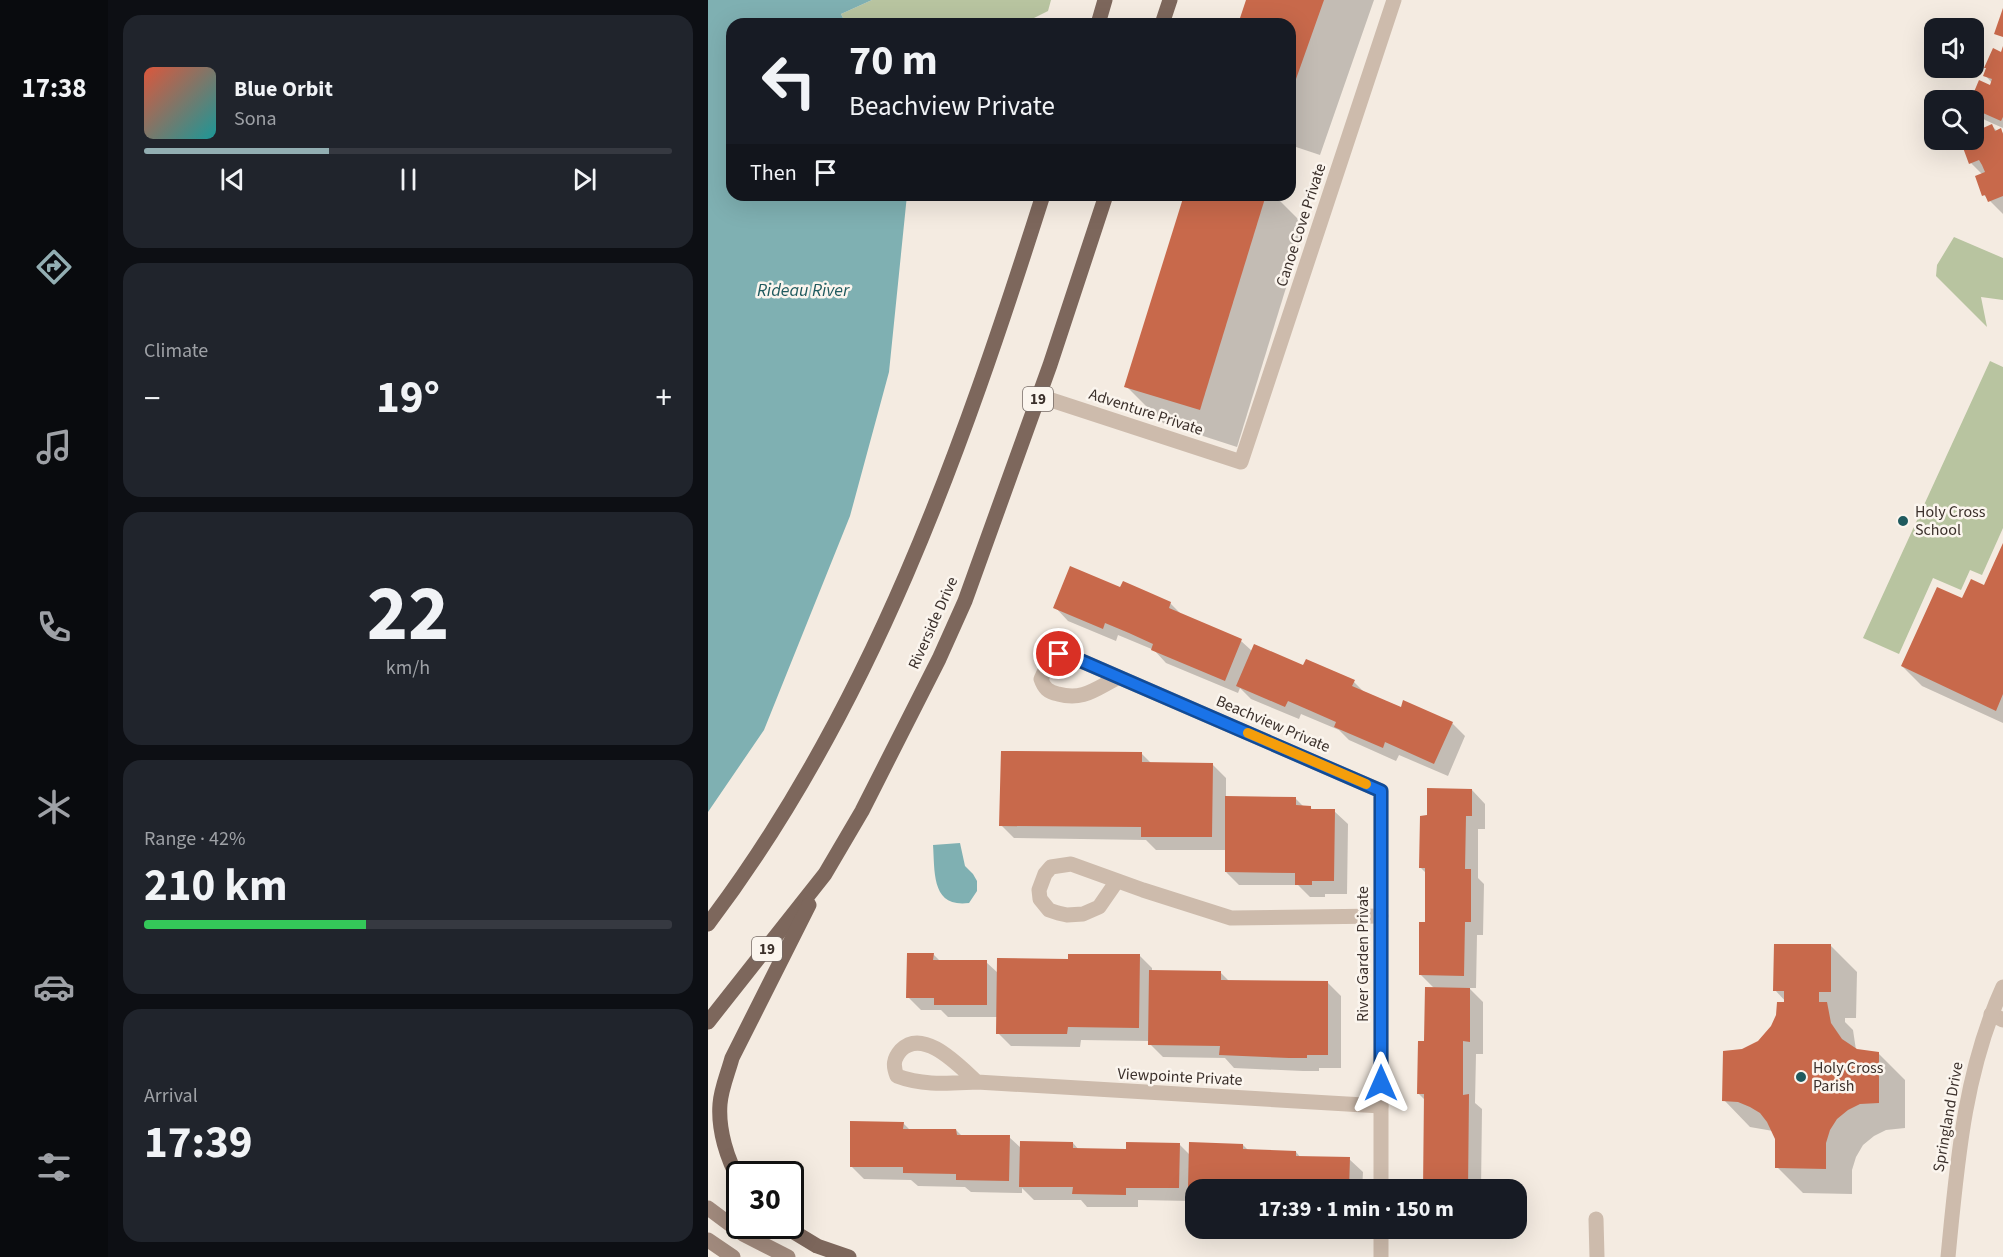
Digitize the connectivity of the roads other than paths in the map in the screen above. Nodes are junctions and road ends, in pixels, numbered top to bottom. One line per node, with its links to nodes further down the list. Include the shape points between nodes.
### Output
1 (1105, 0): 4 (main road)
2 (1170, 0): 5 (main road)
3 (1394, 0): 9 (street, Canoe Cove Private)
4 (1100, 18)
5 (1164, 18)
6 (1041, 201): 15 (main road, via 949,468 889,615 812,765)
7 (1104, 201): 8 (main road, Riverside Drive / 19)
8 (1039, 396): 9 (street, Adventure Private); 12 (main road, Riverside Drive / 19, via 965,601 862,811)
9 (1241, 462)
10 (1117, 678): 11 (street, Beachview Private)
11 (1381, 791): 14 (street, River Garden Private)
12 (825, 874): 18 (main road, Riverside Drive / 19); 21 (main road, via 732,1058 720,1101)
13 (1117, 881): 13 (street, via 1099,907 1083,914 1058,914 1040,899 1045,874 1061,864); 14 (street, via 1231,918)
14 (1381, 916): 20 (street, River Garden Private)
15 (708, 924)
16 (2003, 987): 17 (street, Springland Drive)
17 (1997, 1017): 33 (street, Springland Drive, via 1968,1093 1958,1150)
18 (708, 1022)
19 (977, 1082): 19 (street, Viewpointe Private, via 912,1082 897,1077 894,1059 904,1047 916,1042 932,1046); 20 (street, Viewpointe Private)
20 (1381, 1106): 22 (street, River Garden Private)
21 (730, 1161)
22 (1381, 1179)
23 (708, 1208): 29 (main road, via 743,1234)
24 (1596, 1220): 32 (street)
25 (804, 1238): 30 (main road)
26 (1381, 1239): 31 (street)
27 (708, 1240): 28 (main road)
28 (733, 1257)
29 (788, 1257)
30 (849, 1257)
31 (1381, 1257)
32 (1597, 1257)
33 (1948, 1257)

